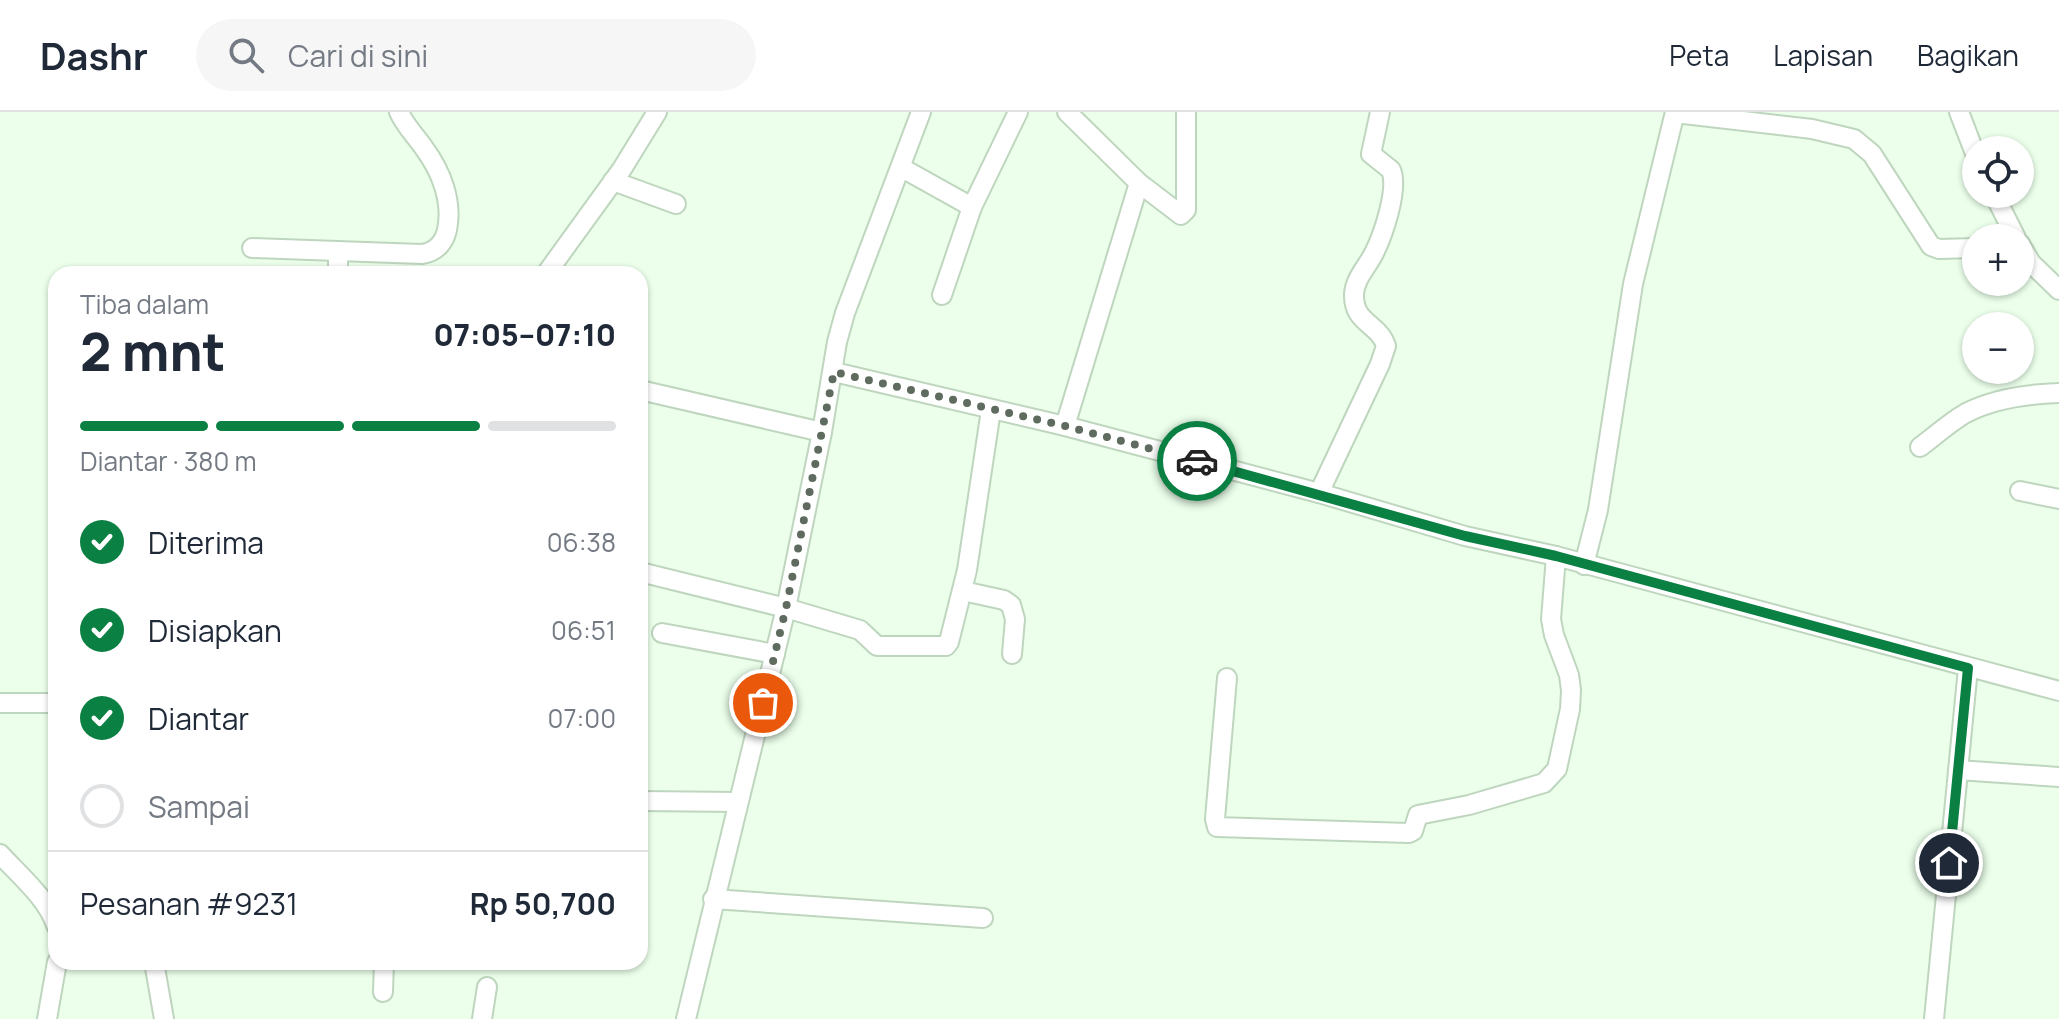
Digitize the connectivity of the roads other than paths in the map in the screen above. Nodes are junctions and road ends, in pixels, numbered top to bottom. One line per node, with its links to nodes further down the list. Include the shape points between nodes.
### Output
1 (399, 112): 18 (street, via 442,177 448,210 443,241 422,254)
2 (657, 112): 12 (street)
3 (921, 112): 11 (street)
4 (1018, 112): 15 (street)
5 (1067, 112): 13 (street)
6 (1186, 112): 13 (street, via 1185,213 1178,214)
7 (1380, 112): 32 (street, via 1371,154 1391,170 1394,189 1376,251 1354,294 1357,314 1386,346)
8 (1959, 112): 10 (street)
9 (1675, 113): 17 (street, via 1854,139 1872,154 1931,246); 35 (street, via 1633,284 1598,510)
10 (1968, 136)
11 (902, 168): 15 (street); 24 (street, via 845,313)
12 (613, 181): 14 (street); 20 (street)
13 (1139, 183): 28 (street)
14 (676, 204)
15 (972, 207): 23 (street)
16 (252, 248): 18 (street)
17 (1962, 248)
18 (338, 251): 19 (street)
19 (338, 266)
20 (552, 266)
21 (2034, 269): 22 (street)
22 (2059, 290)
23 (942, 295)
24 (834, 372): 27 (street); 29 (street)
25 (648, 392): 29 (street)
26 (2059, 393): 30 (street, via 1977,409)
27 (991, 410): 28 (street); 37 (street)
28 (1065, 426): 32 (street)
29 (822, 432): 38 (street)
30 (1920, 447)
31 (2020, 491): 33 (street)
32 (1319, 493): 34 (street, via 1465,536)
33 (2059, 499)
34 (1556, 556): 35 (street); 43 (street, via 1551,619 1569,675 1570,709 1557,769 1544,783 1418,815 1409,833 1217,827)
35 (1584, 565): 42 (street)
36 (648, 574): 38 (street)
37 (963, 591): 38 (street, via 949,642 941,647 877,646 860,630); 41 (street, via 1011,605)
38 (786, 608): 40 (street)
39 (662, 633): 40 (street)
40 (775, 654): 50 (street)
41 (1012, 654)
42 (1968, 668): 44 (street); 47 (street)
43 (1227, 678)
44 (2059, 691)
45 (0, 703): 46 (street)
46 (48, 703)
47 (1958, 770): 48 (street); 64 (street)
48 (2059, 777)
49 (648, 801): 50 (street)
50 (738, 802): 52 (street)
51 (0, 854): 53 (street)
52 (713, 899): 54 (street); 63 (street)
53 (48, 912)
54 (983, 918)
55 (56, 970): 60 (street)
56 (155, 970): 61 (street)
57 (384, 970): 59 (street)
58 (487, 987): 62 (street)
59 (383, 992)
60 (47, 1019)
61 (164, 1019)
62 (482, 1019)
63 (686, 1019)
64 (1934, 1019)

